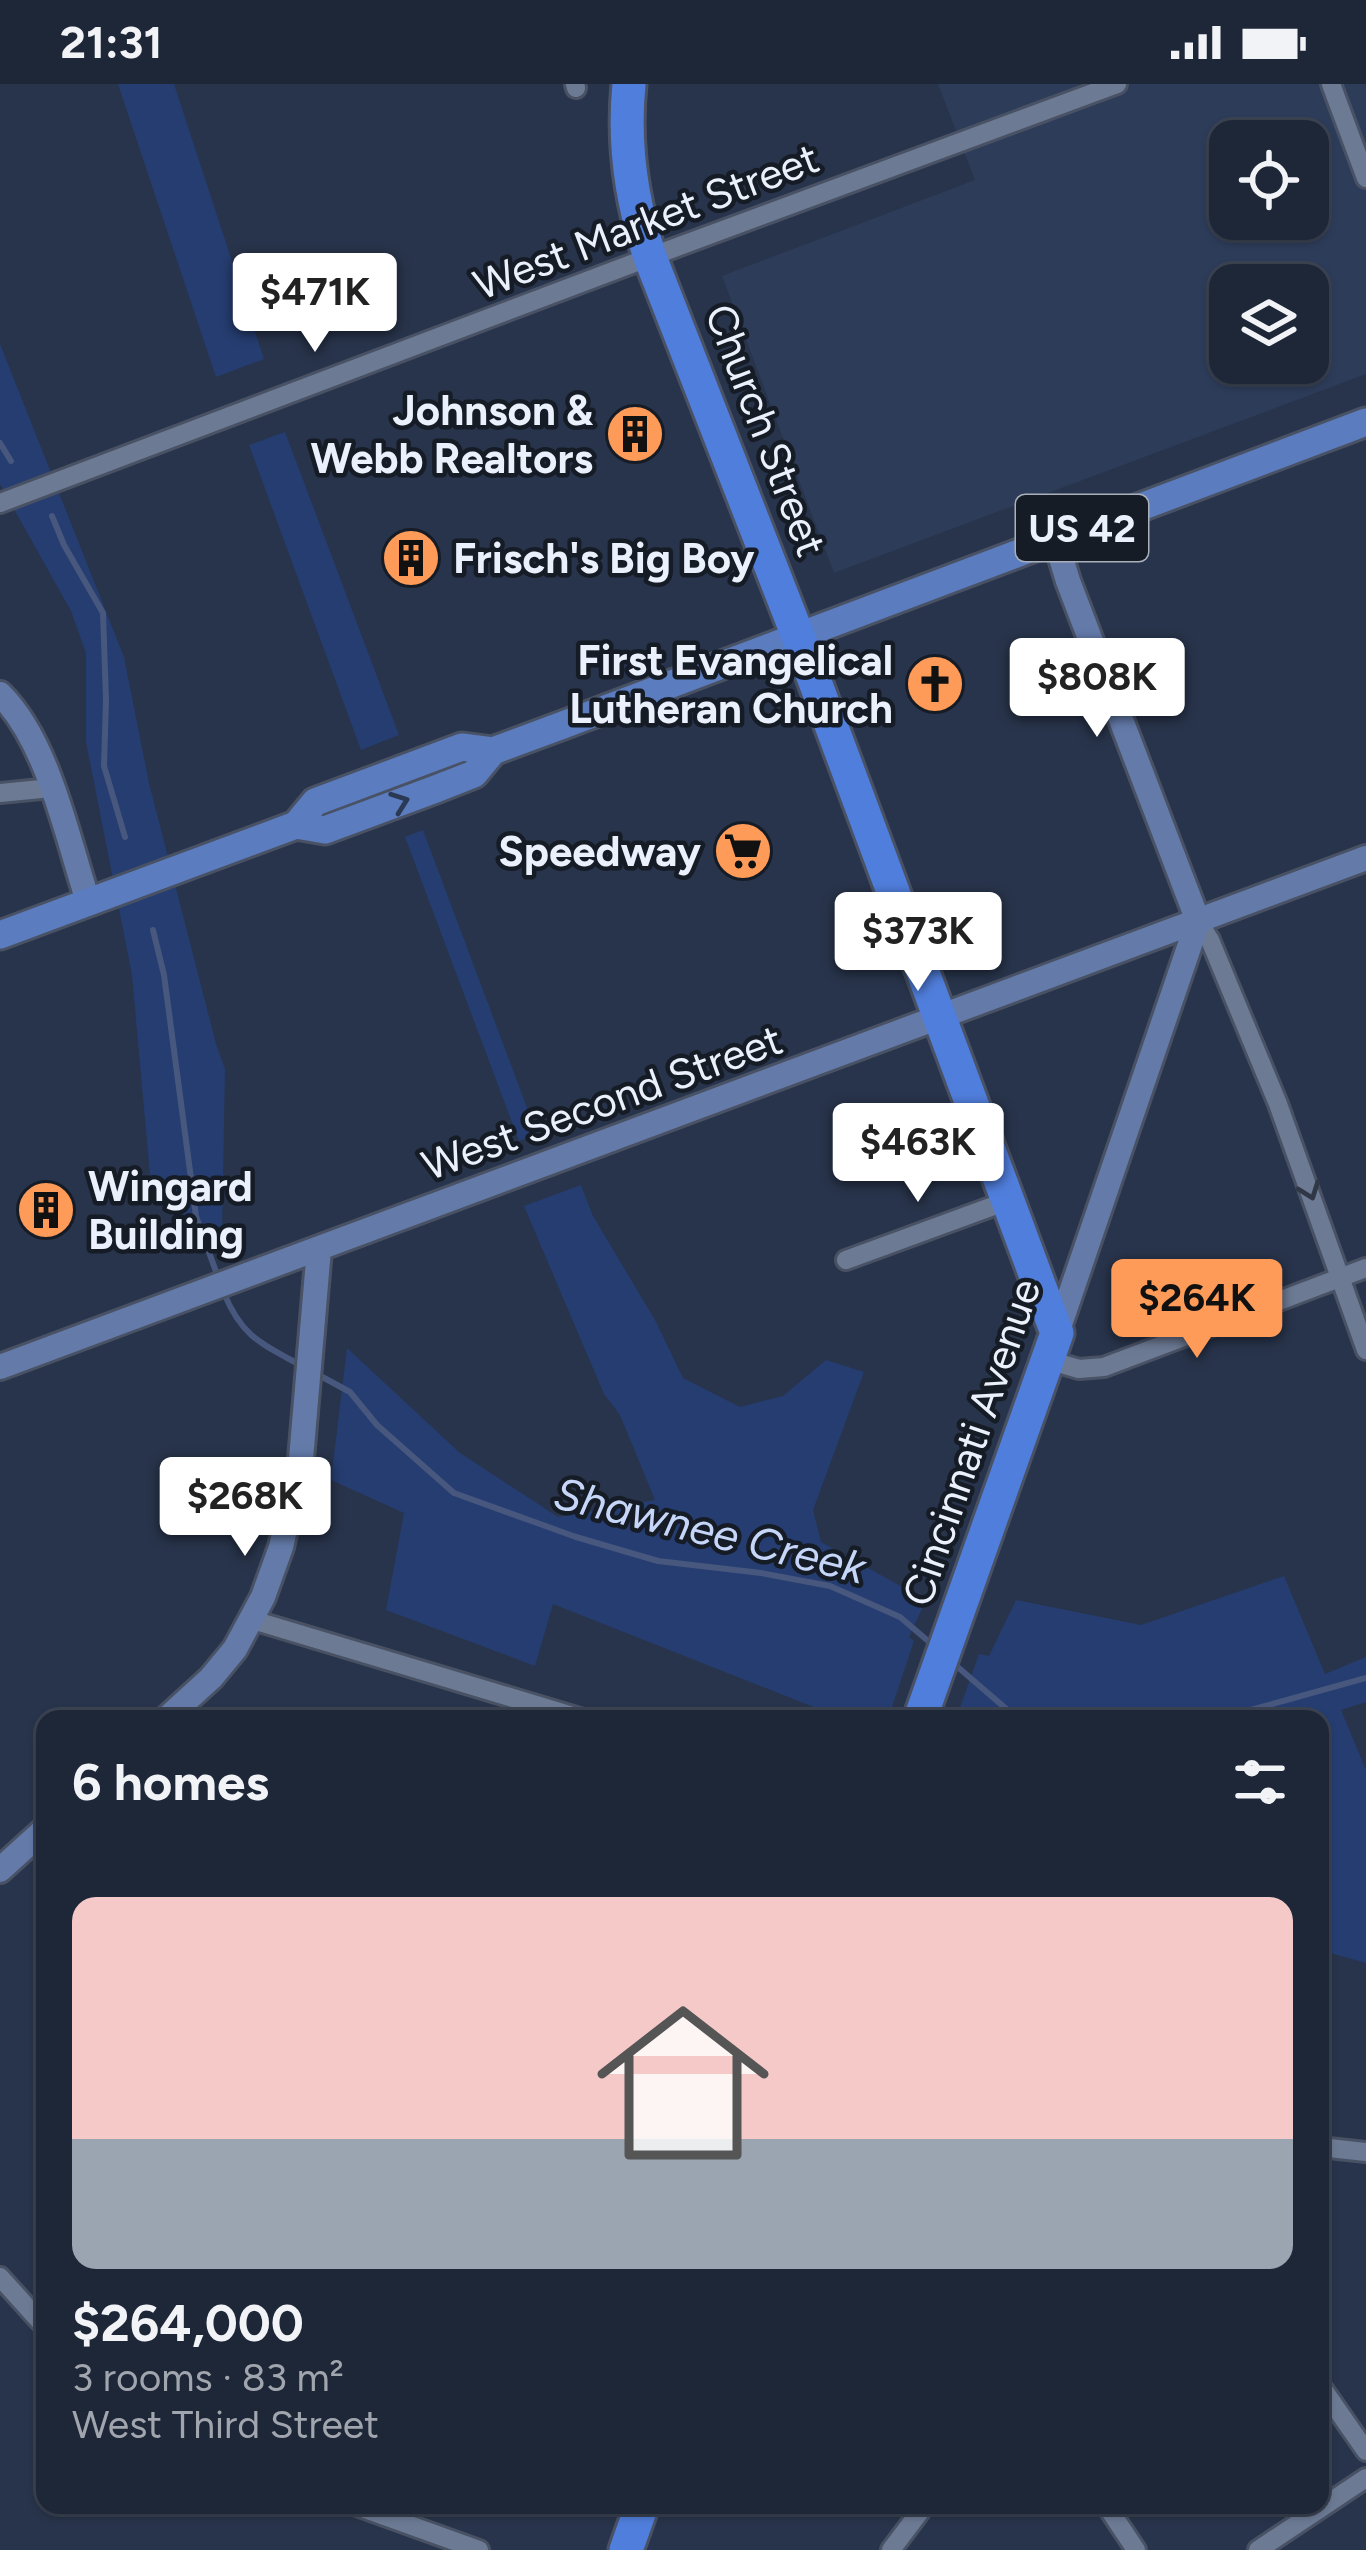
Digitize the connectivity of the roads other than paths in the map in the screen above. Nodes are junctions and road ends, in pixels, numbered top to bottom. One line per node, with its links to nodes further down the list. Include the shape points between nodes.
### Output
1 (628, 84): 5 (highway, Church Street, via 631,184)
2 (1117, 84): 5 (street, West Market Street)
3 (1331, 84): 4 (street)
4 (1366, 178)
5 (650, 256): 7 (street, West Market Street); 9 (highway, Church Street)
6 (1366, 422): 8 (main road, US 42)
7 (0, 503)
8 (1055, 538): 9 (main road, US 42); 15 (main road)
9 (798, 636): 14 (main road, via 493,751 462,747 328,796 296,825); 17 (highway, Church Street)
10 (0, 694): 11 (main road, via 32,736)
11 (51, 788): 12 (street); 14 (main road)
12 (0, 793)
13 (1366, 858): 15 (main road, West Second Street)
14 (88, 901): 16 (main road)
15 (1198, 921): 17 (main road, West Second Street); 22 (street, one-way to 22, via 1278,1104); 23 (main road, Cincinnati Avenue)
16 (0, 934)
17 (940, 1018): 18 (highway, Church Street); 19 (main road, West Second Street)
18 (1007, 1201): 20 (street); 23 (highway, Church Street)
19 (319, 1249): 25 (main road, West Second Street); 26 (main road, via 301,1460)
20 (847, 1260)
21 (1366, 1268): 22 (street)
22 (1341, 1278): 23 (street, via 1104,1367 1079,1369); 24 (street)
23 (1053, 1347): 29 (highway, Cincinnati Avenue)
24 (1366, 1350)
25 (0, 1367)
26 (253, 1620): 27 (main road, via 223,1665); 28 (street)
27 (176, 1710)
28 (552, 1710)
29 (923, 1710)
30 (36, 1837): 31 (main road)
31 (0, 1870)
32 (1329, 2148): 33 (street)
33 (1366, 2152)
34 (0, 2277): 35 (street)
35 (36, 2316)
36 (1329, 2398): 37 (street)
37 (1366, 2451)
38 (1366, 2478): 39 (street)
39 (1329, 2503)
40 (379, 2514): 45 (street)
41 (639, 2514): 46 (highway)
42 (918, 2514): 47 (street)
43 (1112, 2514): 48 (street)
44 (1312, 2514): 49 (street)
45 (479, 2550)
46 (626, 2550)
47 (891, 2550)
48 (1136, 2550)
49 (1258, 2550)

